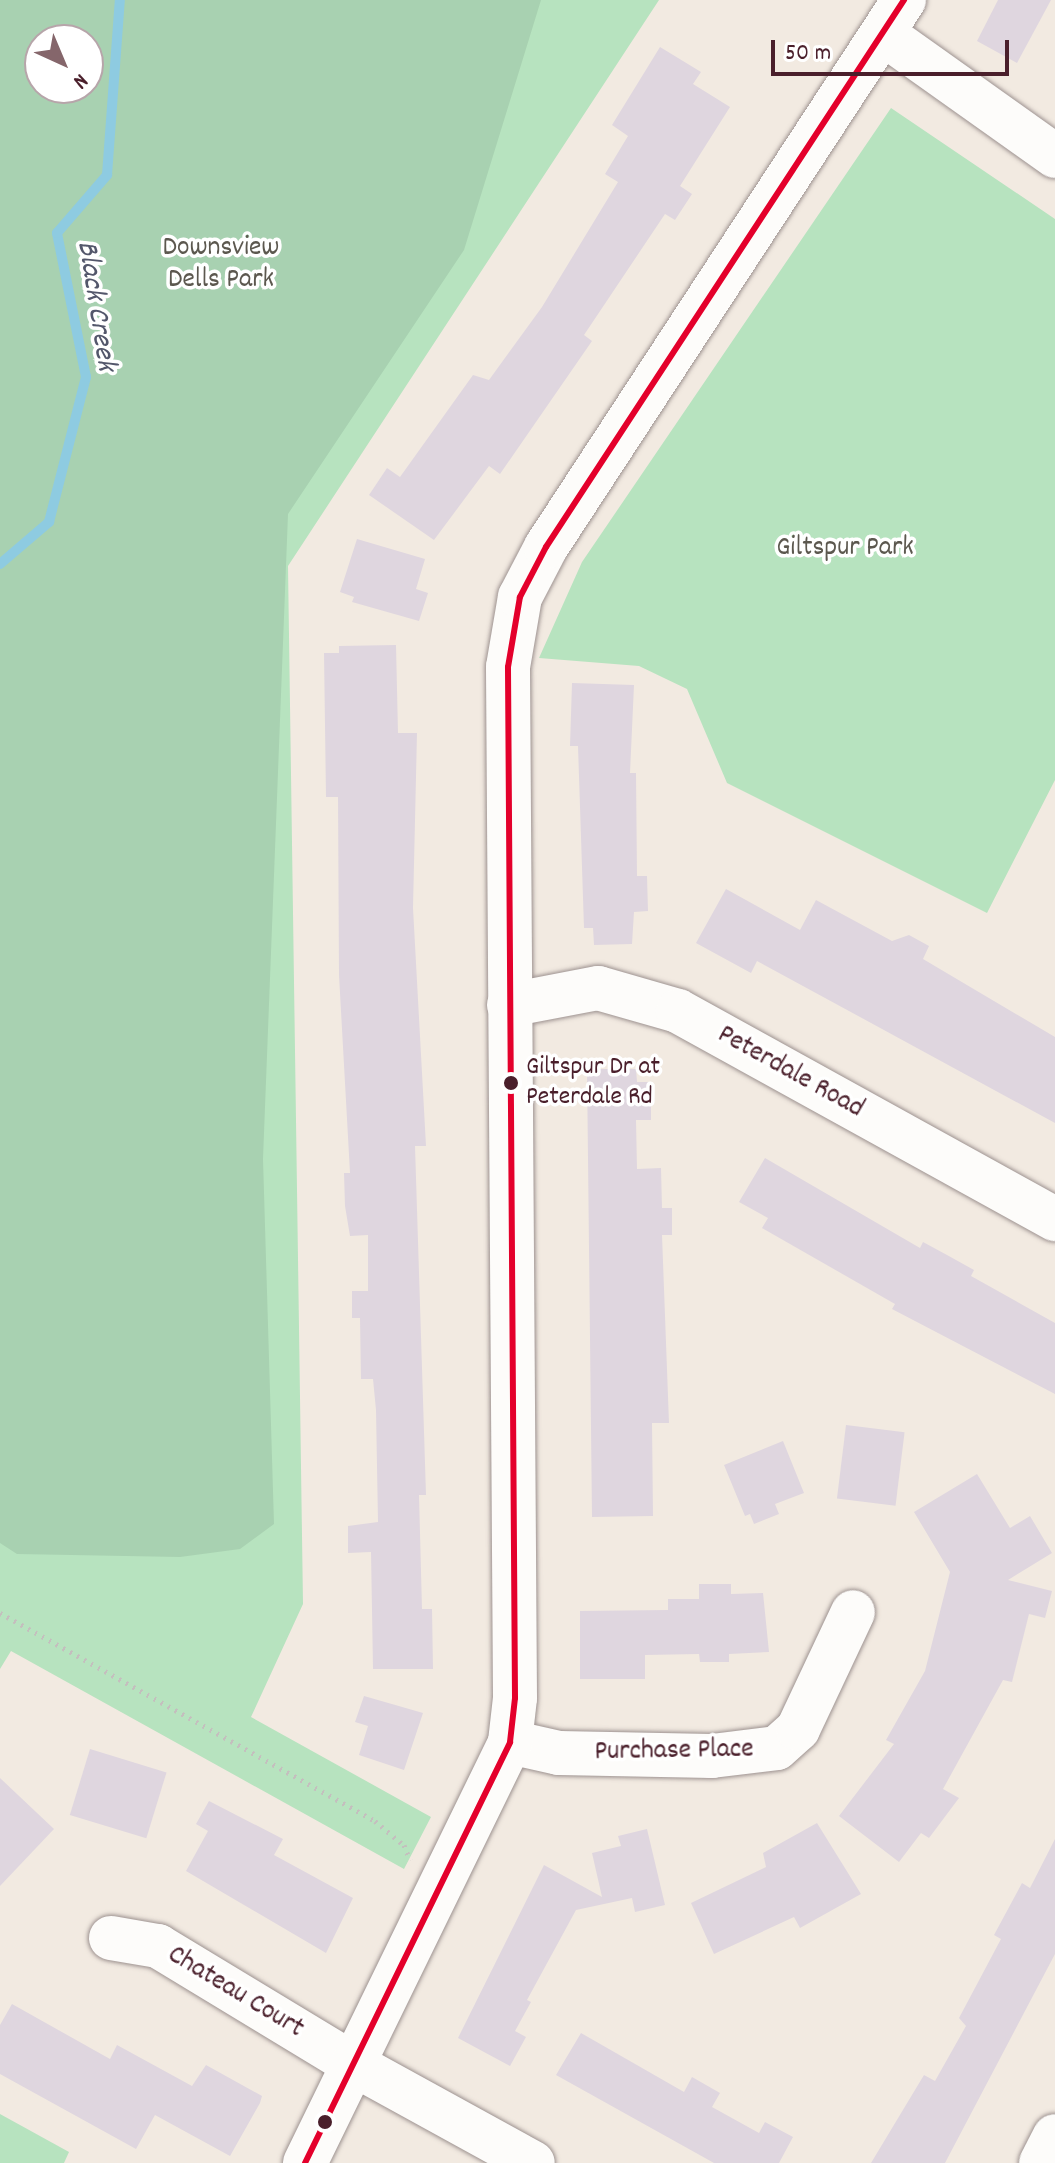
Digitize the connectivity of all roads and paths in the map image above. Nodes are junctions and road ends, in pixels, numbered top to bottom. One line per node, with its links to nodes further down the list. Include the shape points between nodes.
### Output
1 (895, 18): 2 (street); 3 (street, via 546,547 520,597 508,667)
2 (1055, 156)
3 (509, 1005): 4 (street, Peterdale Road, via 598,988 678,1011); 7 (street, via 515,1698)
4 (1055, 1219)
5 (853, 1612): 7 (street, Purchase Place, via 798,1729 777,1748 712,1756 574,1754)
6 (0, 1613): 8 (path, via 375,1821 404,1845)
7 (510, 1742): 8 (street)
8 (428, 1908): 10 (street)
9 (111, 1938): 10 (street, Chateau Court, via 158,1946)
10 (353, 2064): 12 (street); 13 (street, Chateau Court)
11 (1055, 2136): 14 (street)
12 (305, 2163)
13 (533, 2163)
14 (1041, 2163)

